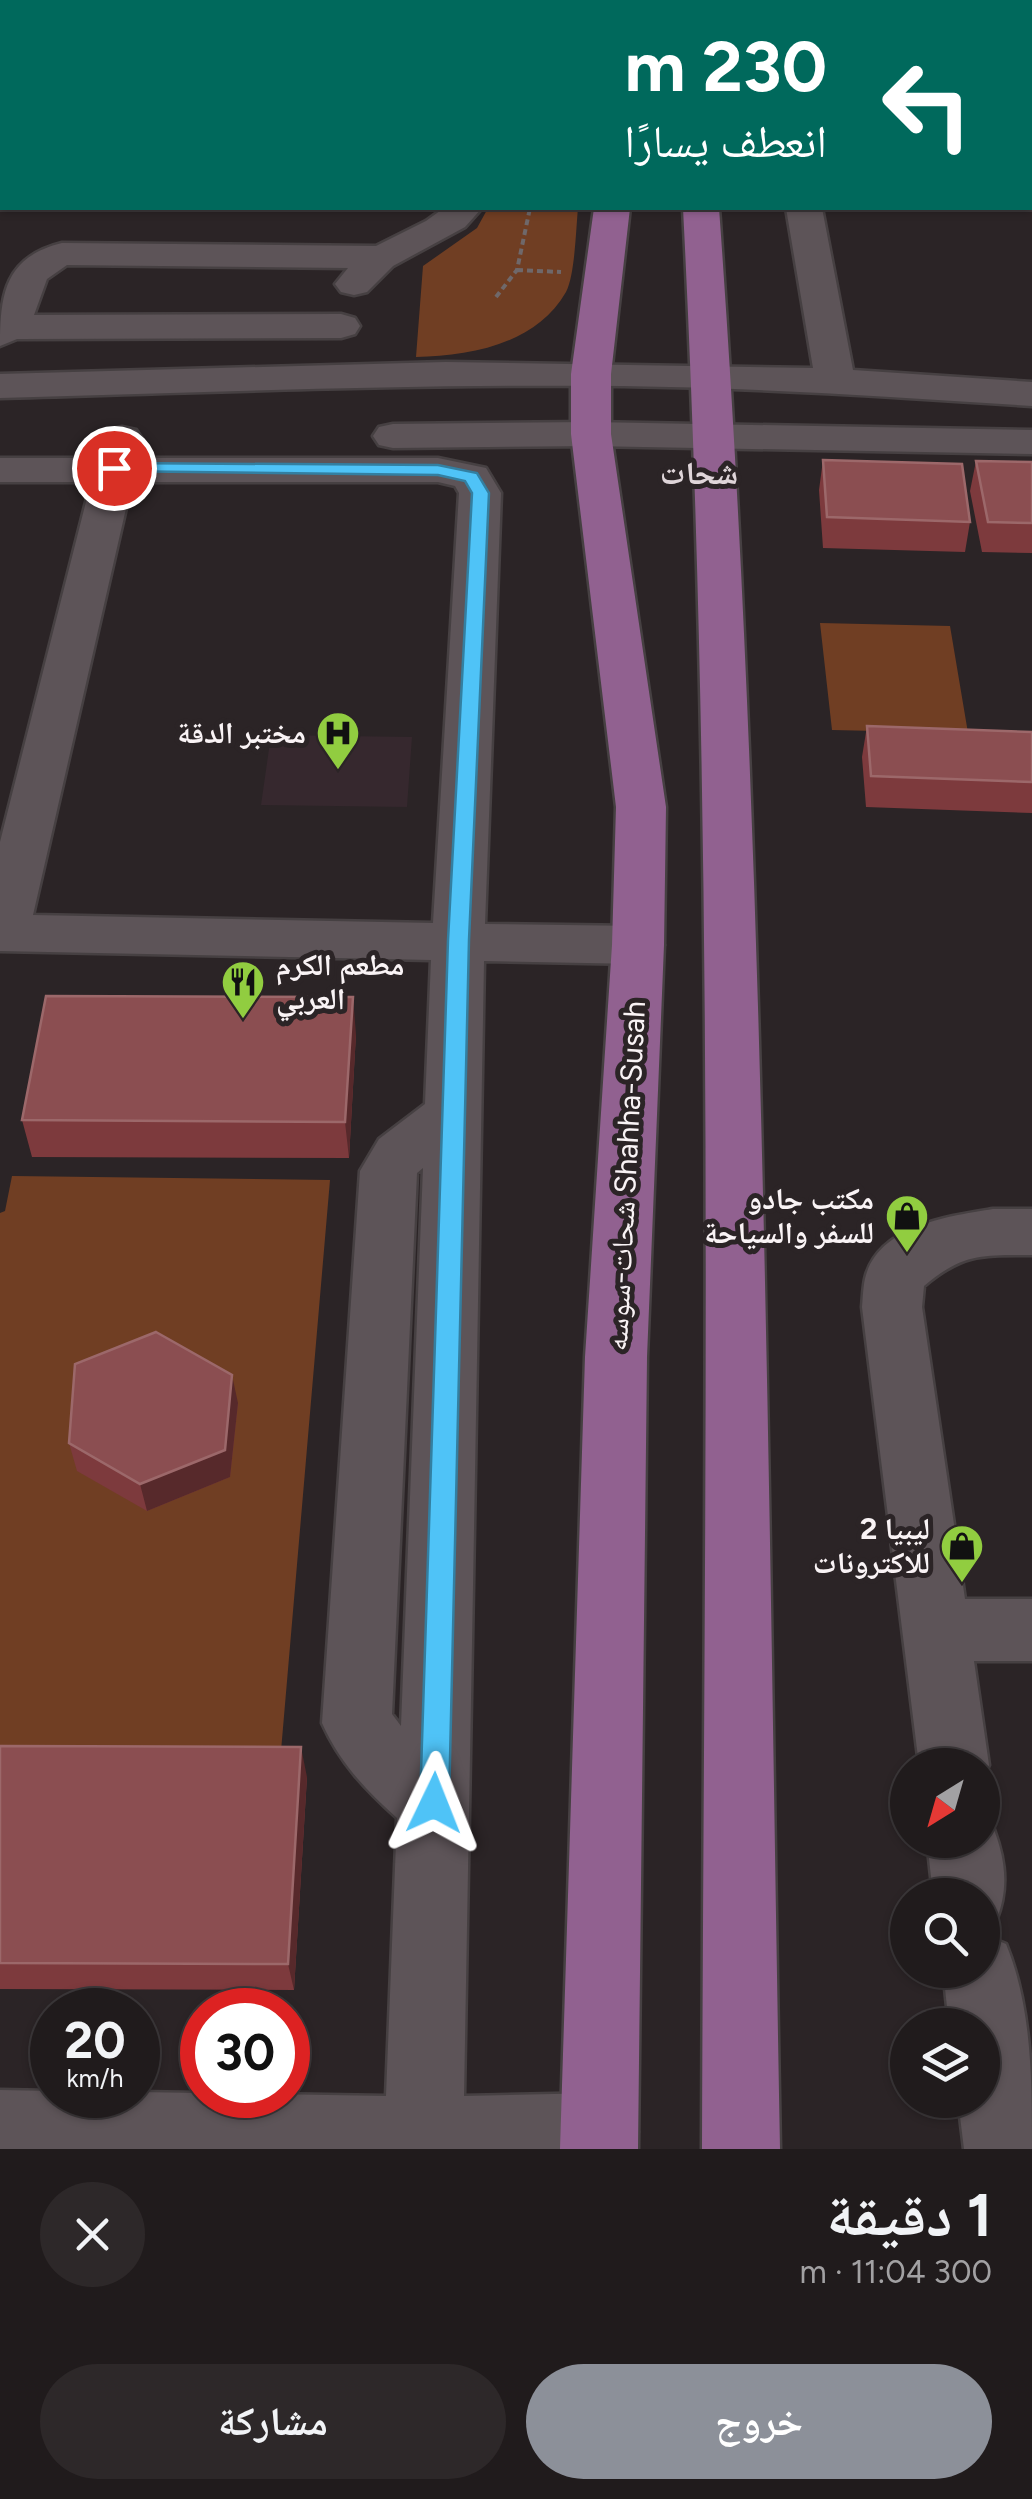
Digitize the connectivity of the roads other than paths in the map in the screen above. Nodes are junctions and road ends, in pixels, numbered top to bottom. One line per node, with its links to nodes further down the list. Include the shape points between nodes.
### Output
1 (461, 210): 5 (street)
2 (612, 210): 8 (main road, شحات-سوسه Shahha-Susah)
3 (701, 210): 10 (main road)
4 (804, 210): 11 (street)
5 (380, 257): 6 (street, via 353,286); 7 (street, via 62,254 26,276)
6 (341, 326): 7 (street); 9 (street)
7 (4, 330)
8 (591, 374): 9 (street); 10 (street); 14 (main road, شحات-سوسه Shahha-Susah)
9 (326, 376): 12 (street)
10 (714, 376): 11 (street); 17 (main road)
11 (835, 380): 13 (street)
12 (0, 386)
13 (1032, 394)
14 (592, 434): 17 (street); 18 (street); 23 (main road, شحات-سوسه Shahha-Susah, via 641,808)
15 (0, 440): 18 (street)
16 (1032, 442): 17 (street)
17 (716, 451): 20 (street); 32 (main road, via 732,954)
18 (118, 453): 19 (street); 21 (street); 22 (street, via 438,470 478,484)
19 (0, 470)
20 (1032, 472)
21 (1, 933): 22 (street)
22 (458, 940): 23 (street); 30 (street)
23 (638, 945): 31 (main road, شحات-سوسه Shahha-Susah, via 616,1357)
24 (1032, 1232): 25 (street, via 935,1242 895,1276 892,1308)
25 (937, 1630): 26 (street); 27 (street)
26 (1032, 1630)
27 (952, 1748)
28 (982, 1988): 33 (street)
29 (0, 2130): 30 (street)
30 (424, 2136): 31 (street)
31 (599, 2141)
32 (741, 2149)
33 (1003, 2149)

